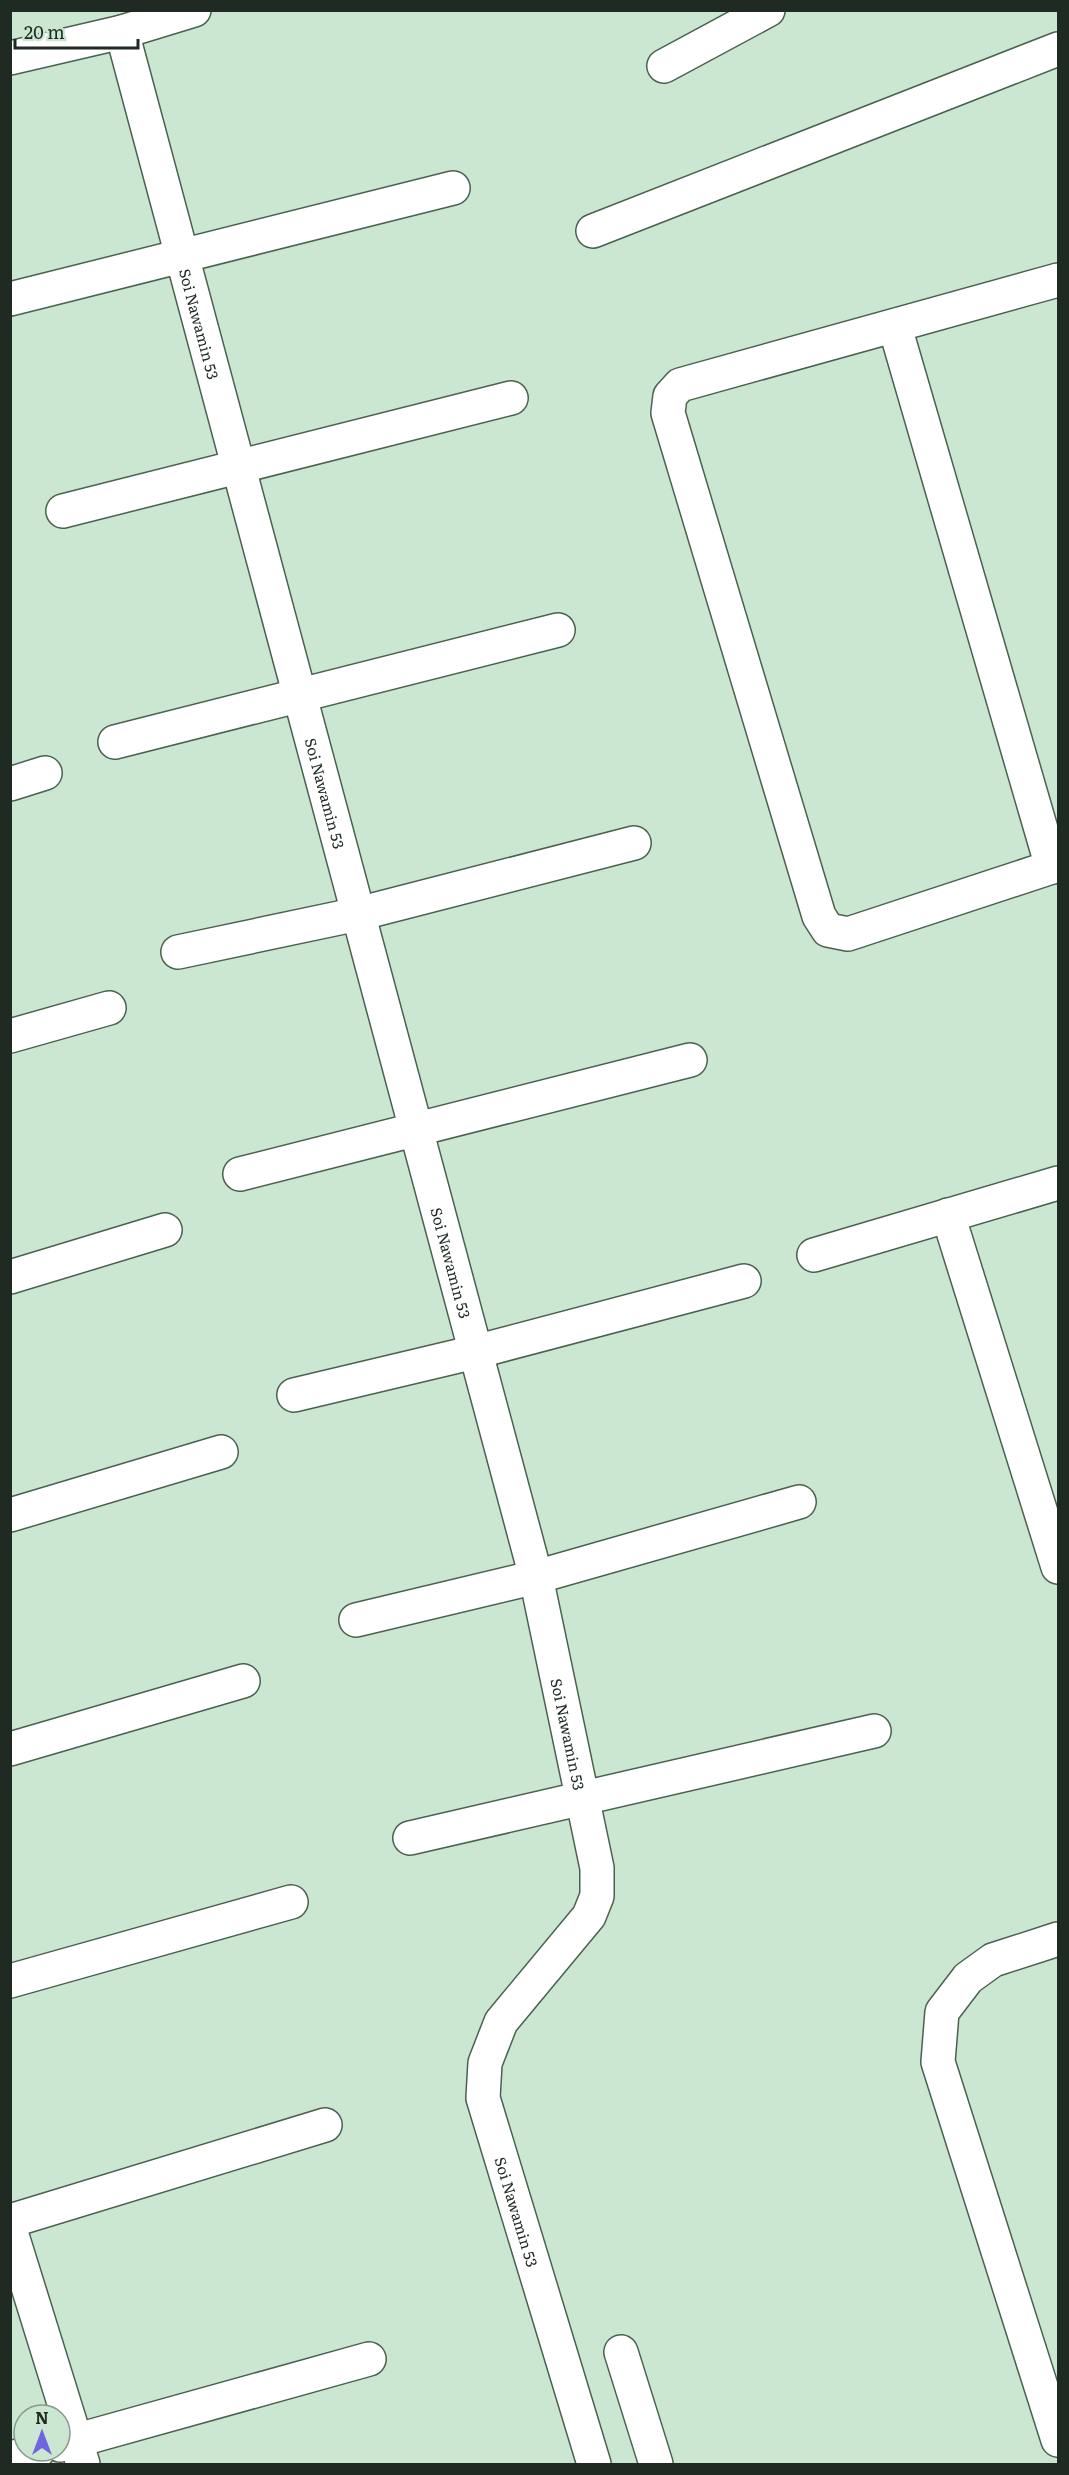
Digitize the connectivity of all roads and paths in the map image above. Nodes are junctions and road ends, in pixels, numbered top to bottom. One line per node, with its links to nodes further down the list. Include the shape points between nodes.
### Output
1 (194, 10): 3 (street)
2 (768, 10): 6 (street)
3 (122, 32): 5 (street); 9 (street, Soi Nawamin 53)
4 (1059, 49): 8 (street)
5 (10, 58)
6 (664, 66)
7 (453, 189): 9 (street)
8 (593, 231)
9 (182, 255): 11 (street); 14 (street, Soi Nawamin 53)
10 (1059, 280): 12 (street)
11 (10, 299)
12 (895, 327): 22 (street); 22 (street, via 680,385 670,396 668,413 819,916 828,930 848,934)
13 (511, 398): 14 (street)
14 (239, 467): 15 (street); 17 (street, Soi Nawamin 53)
15 (63, 511)
16 (558, 630): 17 (street)
17 (300, 696): 18 (street); 23 (street, Soi Nawamin 53)
18 (116, 742)
19 (45, 773): 20 (street)
20 (10, 784)
21 (634, 843): 23 (street)
22 (1055, 866)
23 (358, 914): 24 (street); 28 (street, Soi Nawamin 53)
24 (178, 952)
25 (110, 1008): 26 (street)
26 (10, 1036)
27 (690, 1060): 28 (street)
28 (416, 1131): 29 (street); 36 (street, Soi Nawamin 53)
29 (240, 1174)
30 (1059, 1183): 31 (street)
31 (948, 1215): 33 (street); 39 (street)
32 (165, 1230): 34 (street)
33 (814, 1256)
34 (10, 1277)
35 (744, 1281): 36 (street)
36 (475, 1352): 37 (street); 43 (street, Soi Nawamin 53)
37 (294, 1395)
38 (221, 1452): 41 (street)
39 (1049, 1496): 42 (street)
40 (799, 1502): 43 (street)
41 (10, 1515)
42 (1059, 1567)
43 (536, 1577): 44 (street); 48 (street, Soi Nawamin 53)
44 (356, 1620)
45 (243, 1681): 47 (street)
46 (874, 1731): 48 (street)
47 (10, 1749)
48 (584, 1800): 49 (street); 61 (street, Soi Nawamin 53, via 597,1868 597,1896 588,1916 501,2022 484,2063 483,2098)
49 (410, 1838)
50 (291, 1902): 52 (street)
51 (1059, 1939): 58 (street, via 993,1960 968,1978 942,2012 938,2062)
52 (10, 1981)
53 (325, 2125): 54 (street)
54 (10, 2221)
55 (10, 2229): 60 (street)
56 (621, 2352): 62 (street)
57 (369, 2359): 60 (street)
58 (1051, 2388): 59 (street)
59 (1059, 2440)
60 (73, 2450)
61 (594, 2464)
62 (656, 2464)

